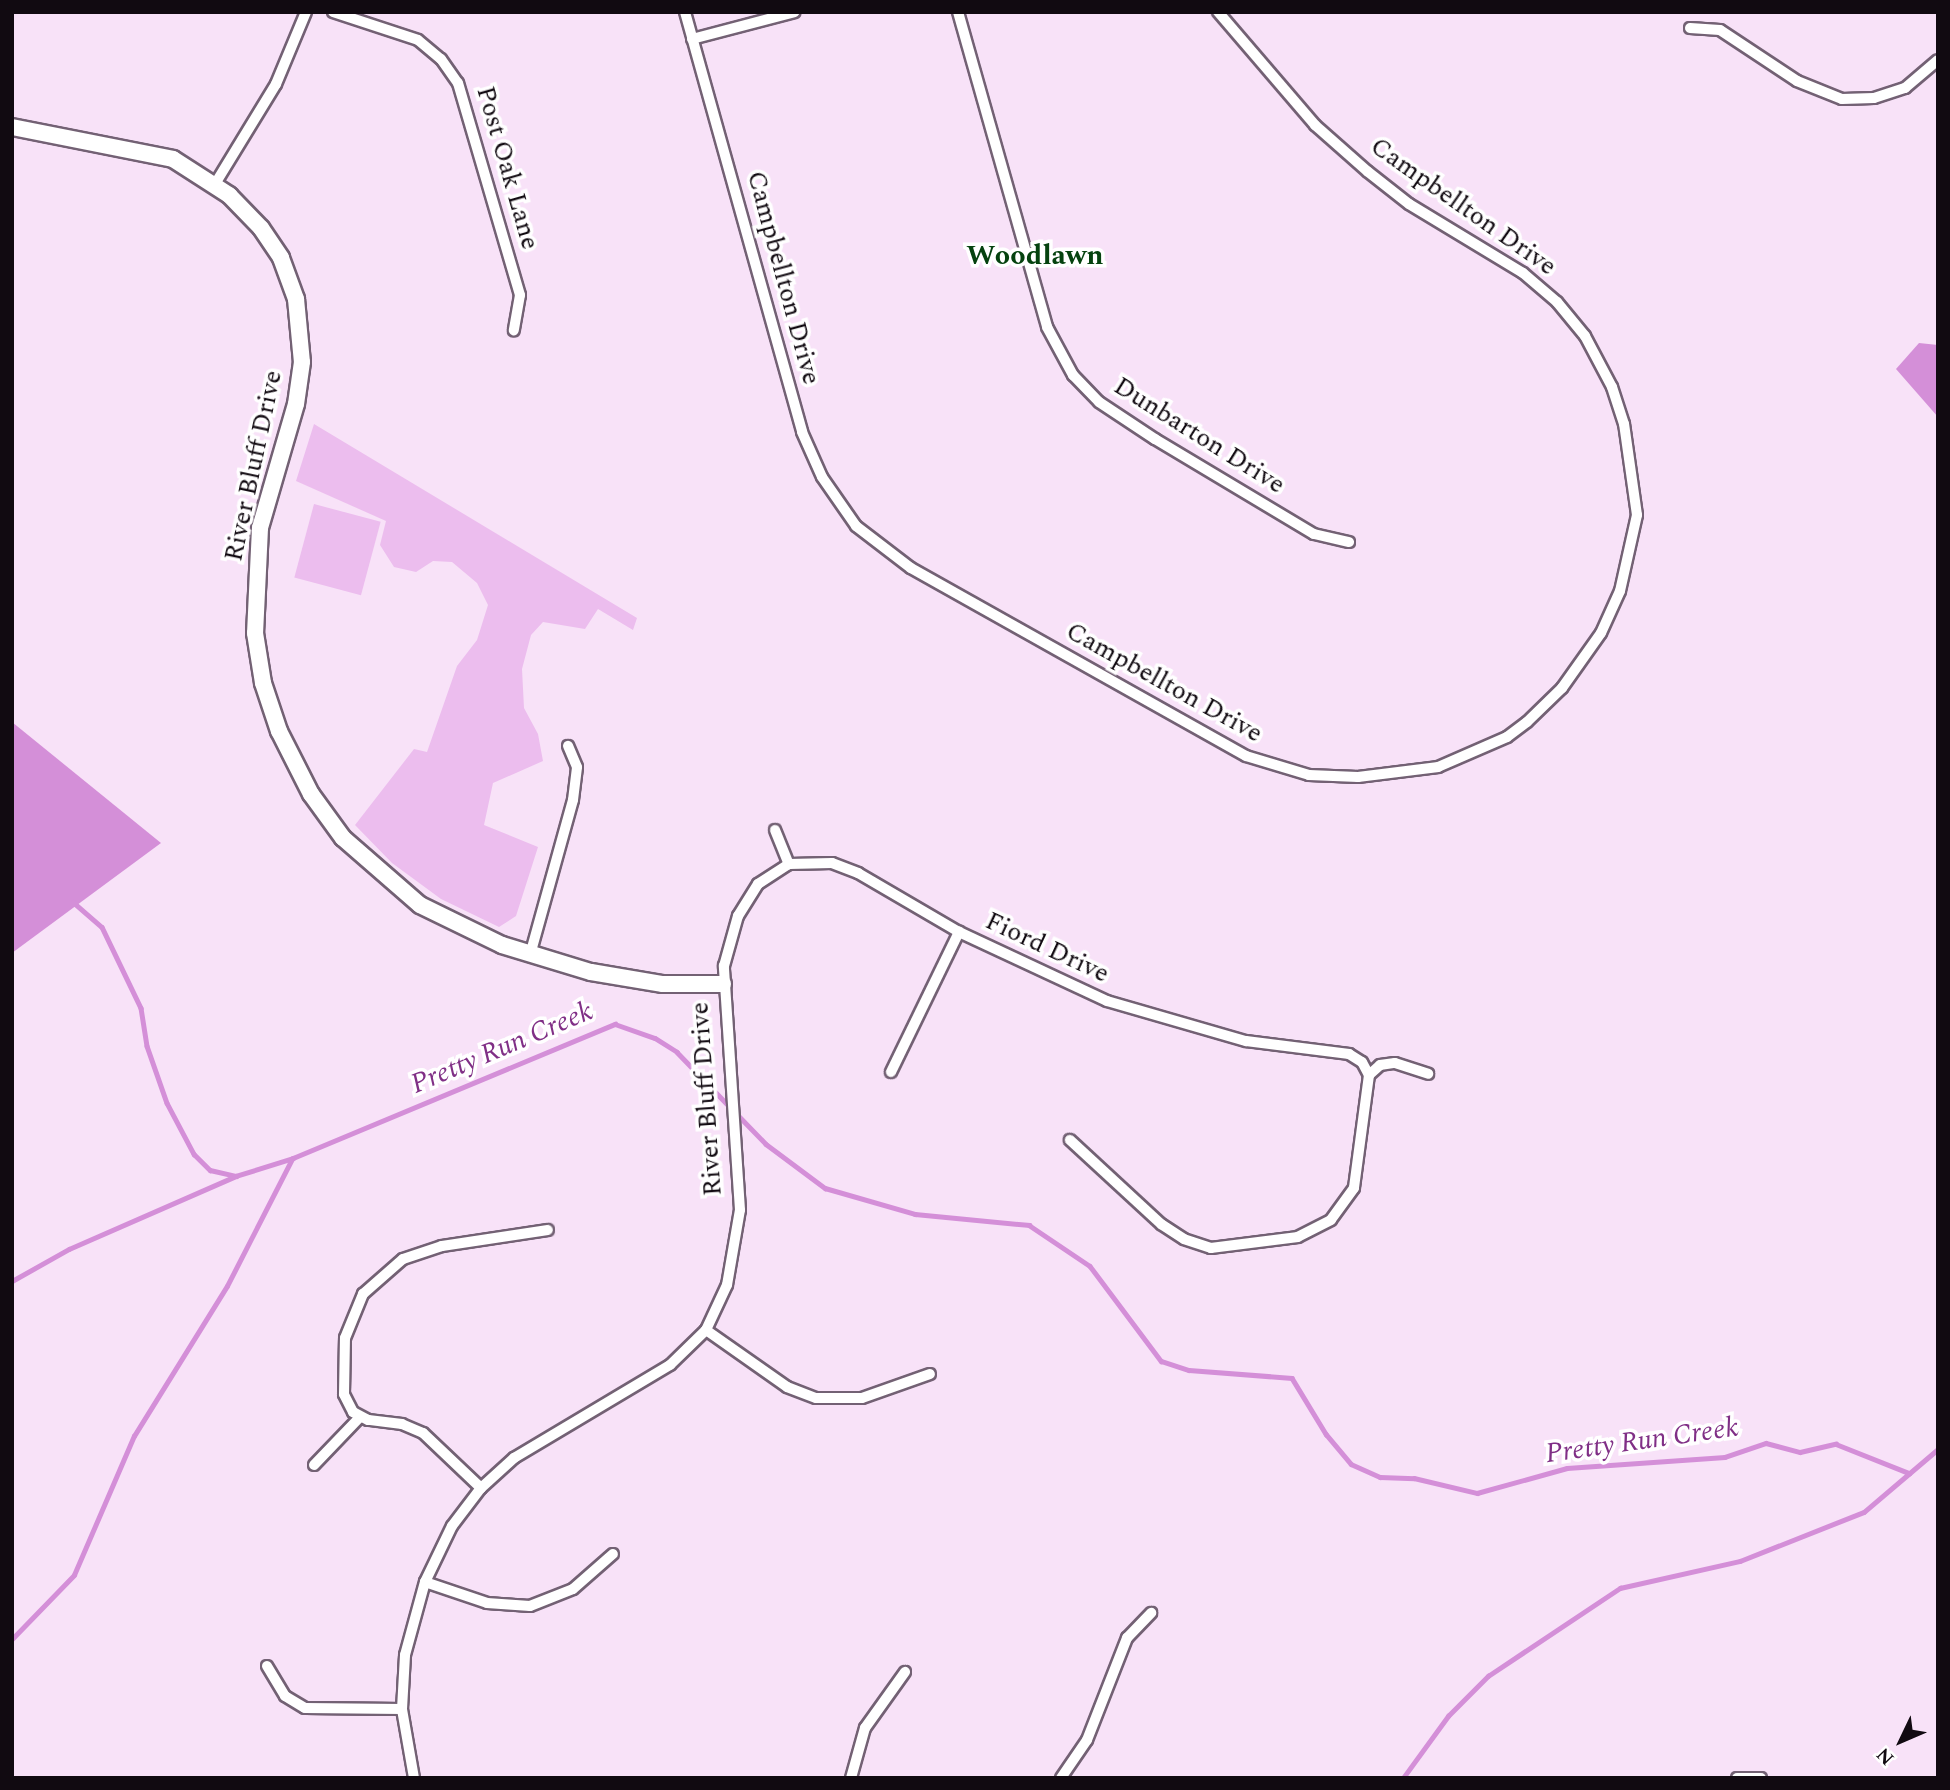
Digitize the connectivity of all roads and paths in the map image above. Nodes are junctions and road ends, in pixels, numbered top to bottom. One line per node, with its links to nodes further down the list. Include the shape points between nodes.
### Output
1 (306, 12): 11 (street, via 276,84)
2 (333, 12): 12 (street, Post Oak Lane, via 418,40 441,59 458,82 520,295)
3 (685, 12): 8 (street, Campbellton Drive)
4 (795, 12): 8 (street)
5 (958, 12): 13 (street, Dunbarton Drive, via 1047,327 1073,375 1099,402 1155,439 1314,534)
6 (1218, 12): 8 (street, Campbellton Drive, via 1315,125 1367,171 1409,204 1523,273 1557,302 1585,337 1612,387 1624,424 1637,514 1620,591 1601,633 1562,688 1527,722 1507,737 1438,767 1358,777 1321,776 1245,756 911,568 856,526 822,477 802,432)
7 (1690, 28): 9 (street, via 1720,30 1797,81 1842,99 1874,98 1905,88)
8 (692, 39)
9 (1938, 60)
10 (12, 127): 11 (street, River Bluff Drive, via 173,159)
11 (215, 184): 18 (street, River Bluff Drive, via 272,242 286,270 300,320 299,389 266,499 254,585 258,659 279,731 327,817 375,868 420,905)
12 (514, 330)
13 (1349, 542)
14 (568, 746): 18 (street, via 577,767 573,800)
15 (775, 830): 16 (street)
16 (789, 864): 17 (street, Fiord Drive, via 825,861 858,873); 19 (street, Fiord Drive, via 767,876 746,900 729,940)
17 (959, 932): 20 (street); 22 (street, Fiord Drive, via 1049,977 1155,1018 1246,1041 1349,1054 1362,1062)
18 (530, 955): 19 (street, River Bluff Drive, via 663,984)
19 (723, 984): 25 (street, River Bluff Drive, via 739,1231 727,1285)
20 (891, 1072)
21 (1428, 1074): 22 (street, via 1395,1062 1380,1065)
22 (1369, 1075): 23 (street, via 1354,1188 1331,1220 1298,1237 1211,1248 1184,1239)
23 (1070, 1140)
24 (548, 1230): 27 (street, via 442,1246 403,1259 373,1282 355,1307 343,1356 344,1394)
25 (706, 1330): 26 (street, via 787,1387 816,1398 862,1398); 29 (street, River Bluff Drive, via 652,1380 533,1445)
26 (930, 1374)
27 (360, 1417): 28 (street); 29 (street, via 424,1433)
28 (314, 1465)
29 (481, 1489): 31 (street, River Bluff Drive, via 452,1526)
30 (613, 1554): 31 (street, via 573,1590 530,1606 487,1603)
31 (425, 1582): 35 (street, River Bluff Drive, via 405,1656)
32 (1151, 1613): 38 (street, via 1127,1638 1087,1740)
33 (267, 1666): 35 (street, via 285,1696 305,1708)
34 (905, 1672): 37 (street, via 865,1728)
35 (402, 1709): 36 (street, River Bluff Drive)
36 (414, 1778)
37 (852, 1778)
38 (1061, 1778)
39 (1737, 1778): 40 (street)
40 (1761, 1778)

